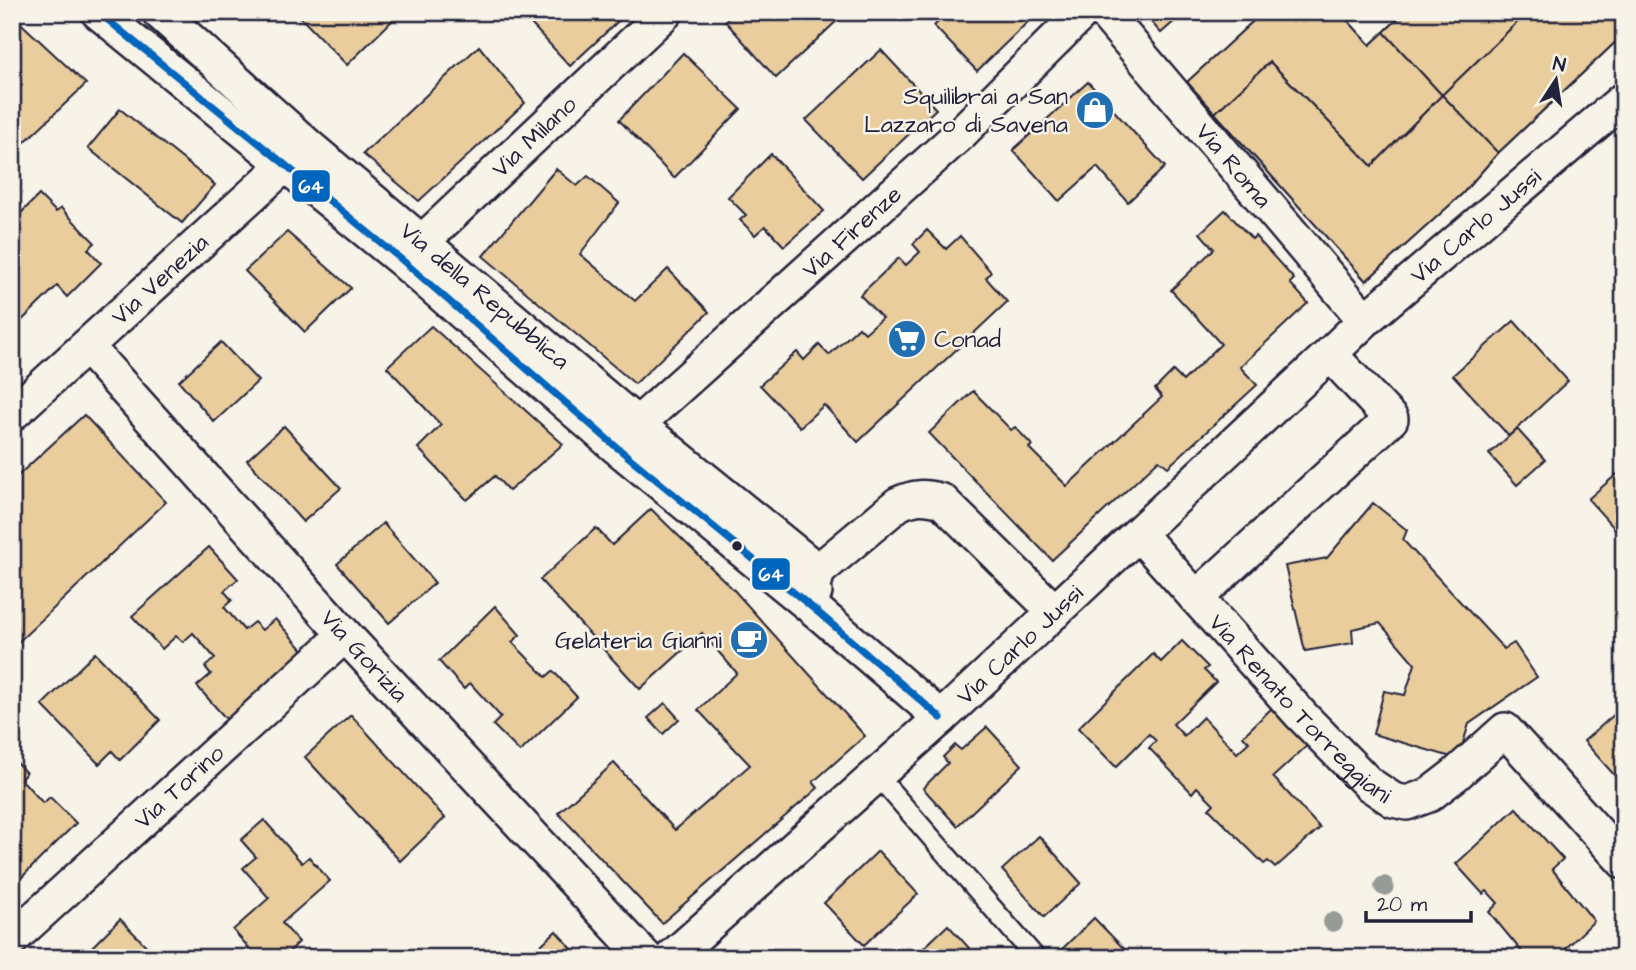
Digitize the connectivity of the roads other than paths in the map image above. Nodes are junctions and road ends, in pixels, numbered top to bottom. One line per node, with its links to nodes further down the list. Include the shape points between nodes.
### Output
1 (98, 12): 7 (street, Via della Repubblica)
2 (159, 12): 7 (street, Via della Repubblica)
3 (666, 12): 8 (street, Via Milano)
4 (1083, 12): 13 (street, Via Firenze, via 960,134)
5 (1104, 12): 9 (street, Via Roma)
6 (1624, 99): 9 (street, Via Carlo Jussi)
7 (296, 155): 8 (street, Via della Repubblica); 10 (street, Via Venezia)
8 (412, 251): 13 (street, Via della Repubblica)
9 (1365, 320): 11 (street, Via Carlo Jussi)
10 (87, 347): 12 (street, Via Venezia); 19 (street, Via Gorizia)
11 (1330, 354): 14 (street, Via Carlo Jussi); 16 (street, via 1391,419)
12 (12, 414)
13 (626, 434): 15 (street, Via della Repubblica); 18 (street, Via della Repubblica)
14 (1139, 534): 16 (street, Via Renato Torreggiani); 17 (street, Via Carlo Jussi)
15 (818, 571): 17 (street, via 898,504 928,497 942,501); 18 (street, via 814,586)
16 (1196, 598): 22 (street, Via Renato Torreggiani, via 1301,715 1369,784 1393,800 1407,803 1429,795 1505,730)
17 (1055, 612): 20 (street, Via Carlo Jussi)
18 (820, 614): 20 (street, Via della Repubblica)
19 (345, 635): 23 (street, Via Torino); 24 (street, Via Gorizia)
20 (941, 718): 21 (street, Via Carlo Jussi)
21 (876, 774): 25 (street, Via Carlo Jussi); 26 (lane)
22 (1624, 862)
23 (12, 939)
24 (646, 958)
25 (671, 958)
26 (1036, 958)

